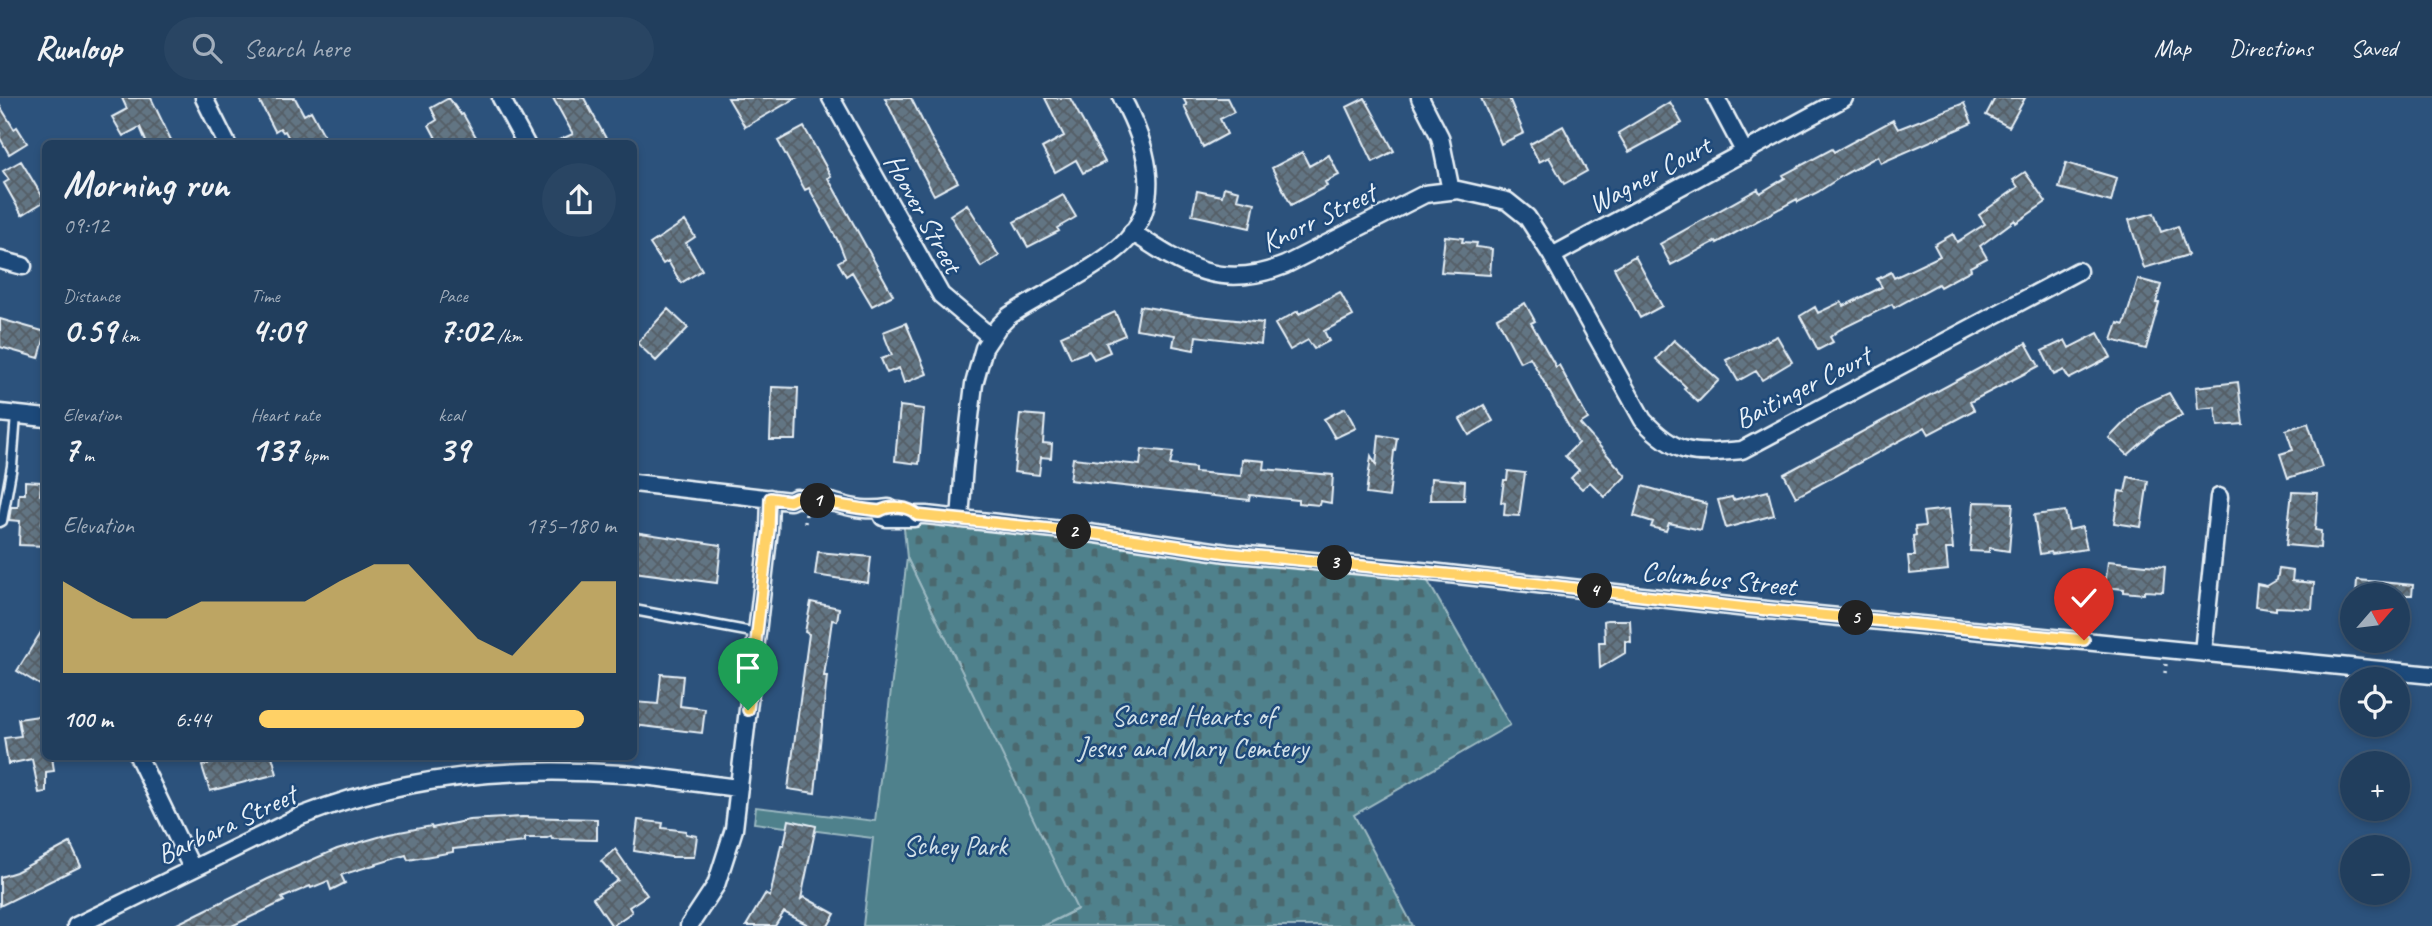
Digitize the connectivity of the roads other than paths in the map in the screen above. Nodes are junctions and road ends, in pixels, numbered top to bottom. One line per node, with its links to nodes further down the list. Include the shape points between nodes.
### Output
1 (204, 98): 8 (street)
2 (501, 98): 9 (street)
3 (831, 98): 17 (street, Hoover Street, via 940,295)
4 (1122, 98): 12 (street, via 1139,133 1149,173 1147,199)
5 (1420, 98): 11 (street, via 1440,137)
6 (1716, 98): 10 (street)
7 (1844, 98): 10 (street, Wagner Court)
8 (226, 140)
9 (524, 140)
10 (1745, 153): 13 (street, Wagner Court)
11 (1451, 191): 12 (street, Knorr Street, via 1425,194 1263,274 1211,273 1180,264); 13 (street, Baitinger Court, via 1507,201 1527,217)
12 (1132, 232): 17 (street, via 1088,270 1009,316)
13 (1552, 256): 16 (street, Baitinger Court, via 1643,420 1661,439 1682,449 1708,453 1742,450)
14 (0, 260): 15 (street)
15 (23, 266)
16 (2078, 271)
17 (992, 337): 23 (street, via 984,348 974,384)
18 (8, 414): 19 (street); 24 (lane, via 12,466)
19 (42, 418)
20 (637, 483): 22 (street, Columbus Street)
21 (2219, 497): 27 (street)
22 (770, 498): 23 (street, Columbus Street, via 837,503 880,511 887,518); 26 (street)
23 (960, 519): 27 (street, Columbus Street, via 1227,553)
24 (0, 522)
25 (637, 611): 26 (lane)
26 (757, 633): 30 (street)
27 (2203, 652): 28 (street, Columbus Street)
28 (2432, 675)
29 (140, 760): 31 (street)
30 (739, 788): 31 (street, Barbara Street, via 551,770 438,778 323,807); 33 (street, via 734,830 716,885)
31 (192, 868): 32 (street, Barbara Street)
32 (76, 926)
33 (689, 926)

